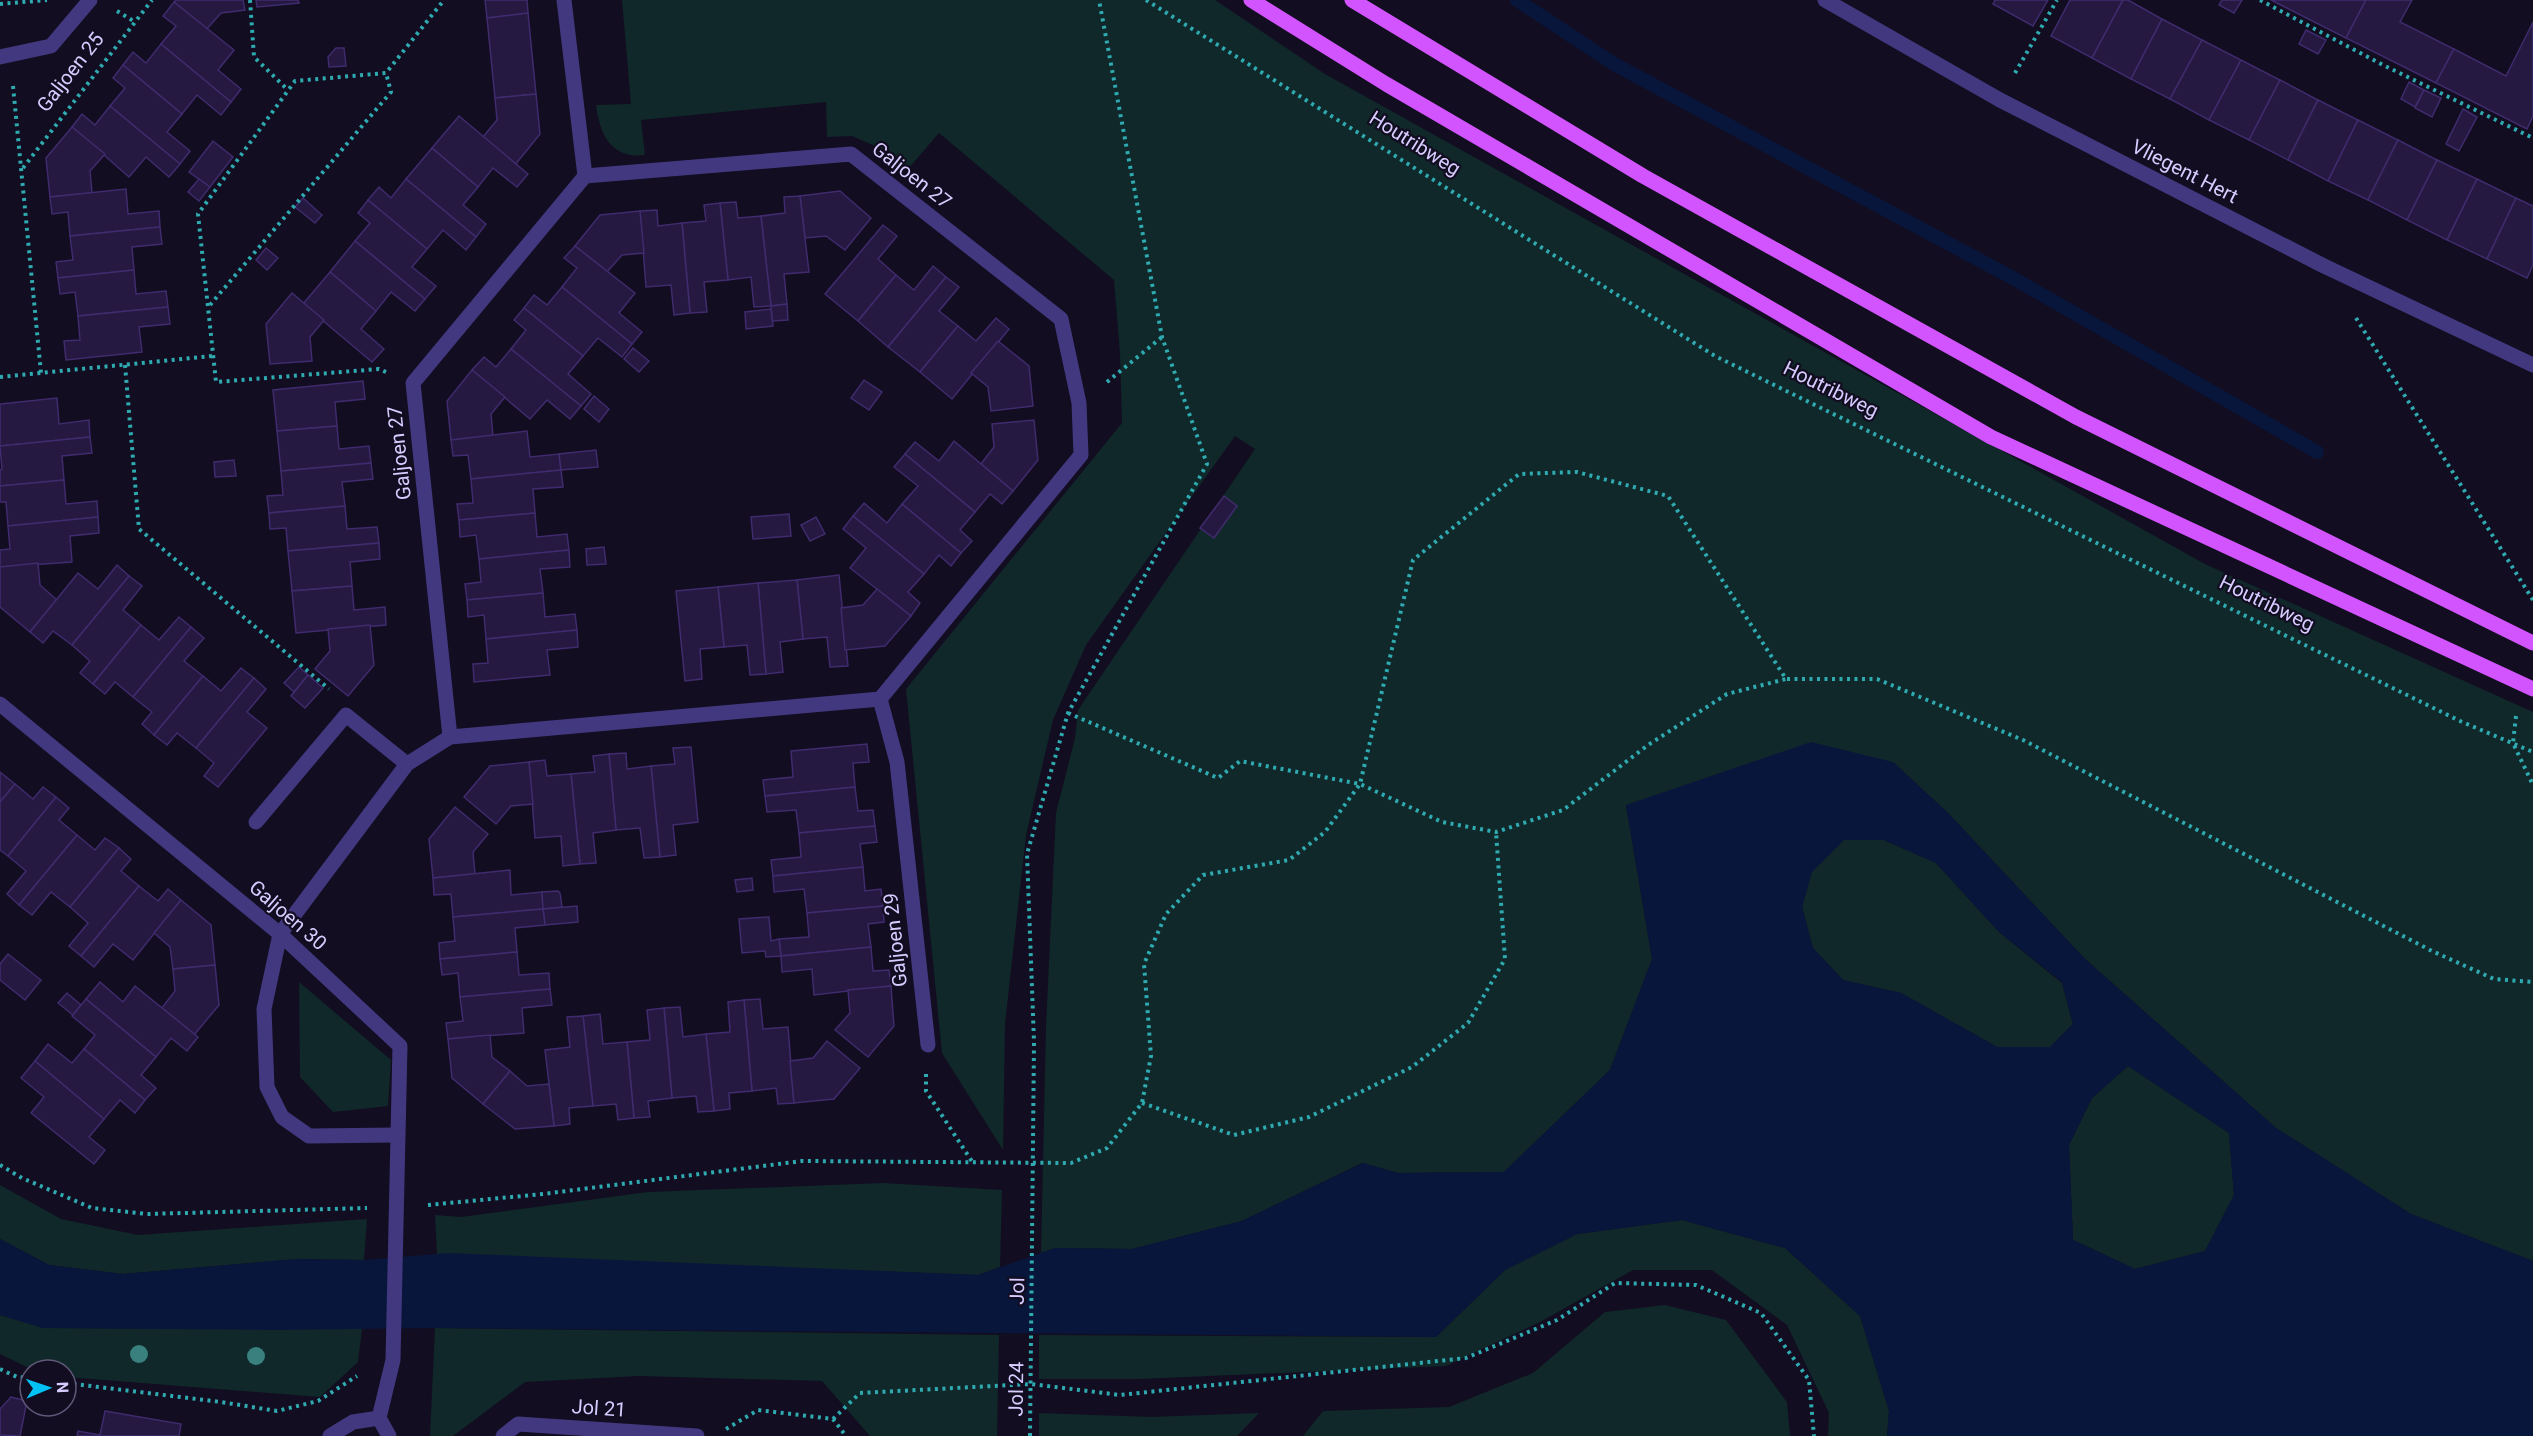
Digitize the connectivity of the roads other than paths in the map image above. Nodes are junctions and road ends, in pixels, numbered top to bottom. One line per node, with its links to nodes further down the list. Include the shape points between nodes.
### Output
1 (90, 0): 6 (street, Galjoen 25, via 51,46)
2 (564, 0): 7 (street)
3 (1251, 0): 10 (main road, Houtribweg, via 1386,84 1991,437)
4 (1352, 0): 9 (main road, via 1643,176 2076,417)
5 (1825, 0): 8 (street, Vliegent Hert, via 2000,100 2324,266)
6 (5, 56)
7 (585, 176): 11 (street, Galjoen 27, via 851,154 1061,320 1079,404 1081,455); 13 (street, Galjoen 27, via 413,383)
8 (2533, 365)
9 (2533, 643)
10 (2533, 689)
11 (880, 699): 13 (street); 17 (street, Galjoen 29, via 897,762)
12 (0, 704): 16 (street, Galjoen 30)
13 (450, 737): 14 (street)
14 (407, 764): 15 (street, via 346,715); 16 (street)
15 (256, 822)
16 (280, 934): 18 (street, Galjoen 30, via 400,1046); 18 (street, via 264,1009 267,1087 282,1117 309,1136)
17 (928, 1045)
18 (396, 1135): 19 (street, Galjoen 30, via 393,1364)
19 (380, 1418): 20 (street, via 353,1422); 21 (street)
20 (330, 1436)
21 (389, 1436)
22 (503, 1436): 23 (street, Jol 21, via 518,1424)
23 (697, 1436)

